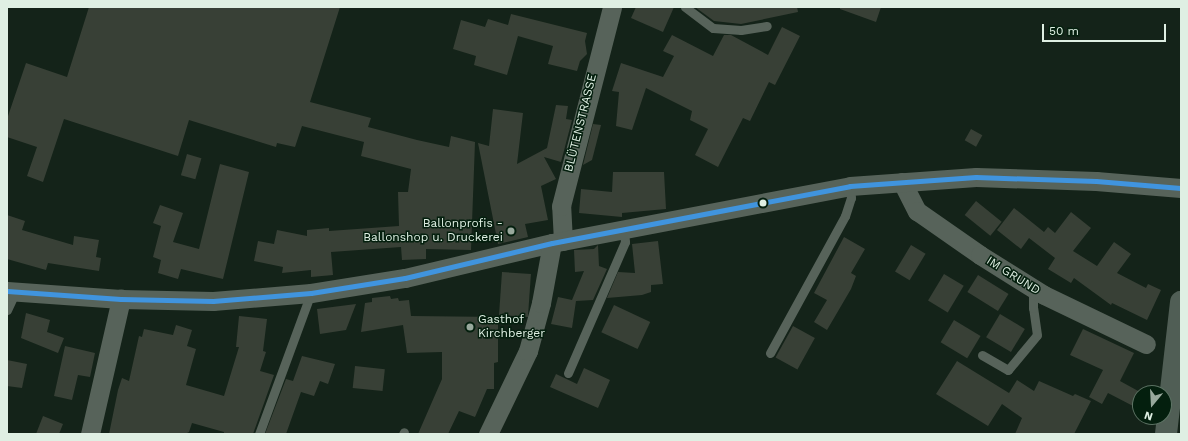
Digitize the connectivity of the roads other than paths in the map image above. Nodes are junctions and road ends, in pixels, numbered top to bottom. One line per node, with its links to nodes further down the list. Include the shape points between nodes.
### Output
1 (685, 7): 3 (lane, via 713,28 741,30)
2 (608, 8): 8 (street, BLÜTENSTRASSE, via 561,206)
3 (767, 26)
4 (902, 182): 5 (street); 6 (street, via 976,177 1096,181); 9 (street, IM GRUND, via 917,212)
5 (850, 186): 7 (street); 16 (lane, via 851,198 845,216)
6 (1181, 188)
7 (624, 230): 8 (street); 19 (lane, via 625,242)
8 (558, 242): 11 (street, via 405,278); 22 (street, BLÜTENSTRASSE, via 528,351)
9 (1033, 288): 15 (street, IM GRUND); 17 (lane, via 1037,335 1008,370)
10 (11, 292): 12 (street); 14 (lane)
11 (311, 293): 12 (street, via 213,301); 21 (lane)
12 (121, 299): 20 (street)
13 (1181, 302): 18 (main road)
14 (7, 310)
15 (1146, 344)
16 (770, 353)
17 (982, 355)
18 (1178, 358): 23 (main road)
19 (568, 373)
20 (90, 434)
21 (259, 434)
22 (488, 434)
23 (1166, 434)

